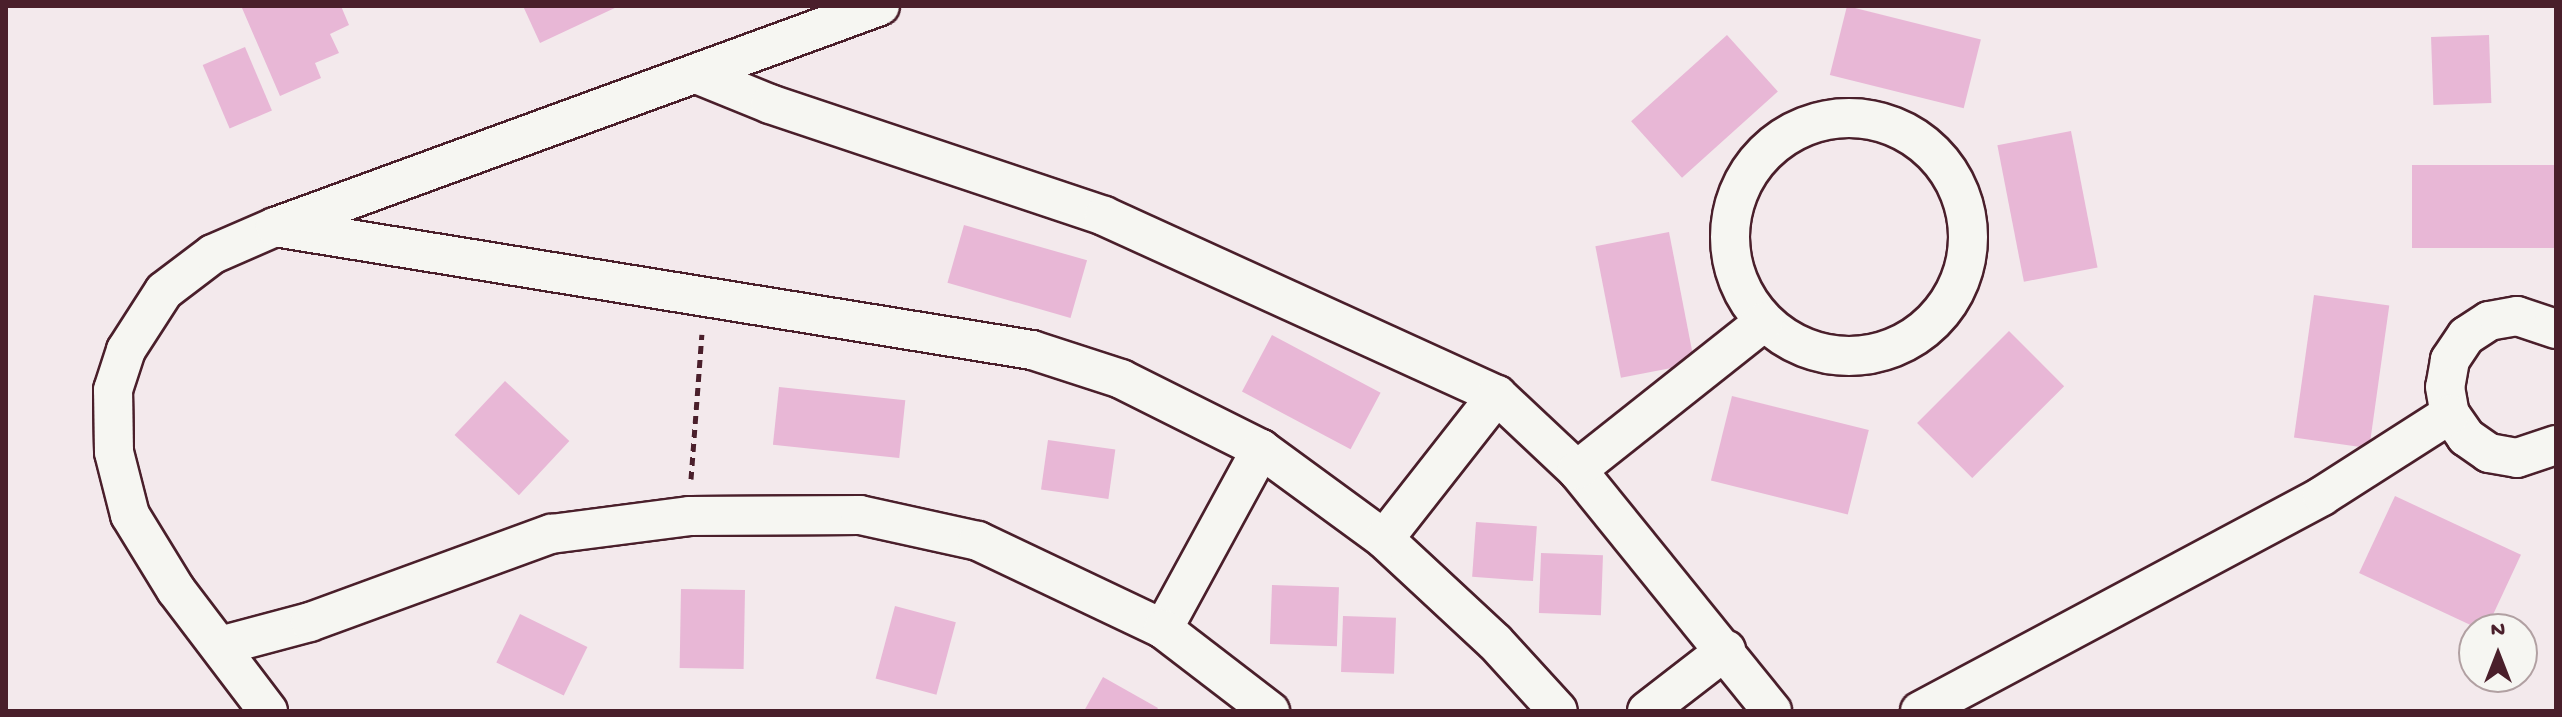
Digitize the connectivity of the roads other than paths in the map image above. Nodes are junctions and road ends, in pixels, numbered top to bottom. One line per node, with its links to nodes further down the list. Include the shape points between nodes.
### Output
1 (880, 6): 2 (street)
2 (699, 75): 3 (street); 6 (street, via 770,104 1104,216)
3 (275, 227): 9 (street, via 1032,350 1121,379); 13 (street, via 213,254 164,291 126,350 113,390 114,452 130,515)
4 (2552, 316): 7 (street, via 2489,321 2466,336 2450,360 2445,387)
5 (1764, 322): 5 (street, via 1803,348 1850,357 1896,348 1935,322 1961,283 1971,237 1961,191 1935,151 1896,126 1850,116 1803,126 1764,151 1738,191 1728,237 1738,283); 10 (street)
6 (1497, 395): 10 (street); 11 (street)
7 (2450, 414): 8 (street, via 2466,437 2489,453 2517,458); 15 (street, via 2322,496)
8 (2556, 445)
9 (1261, 449): 11 (street); 12 (street)
10 (1577, 470): 14 (street)
11 (1384, 539): 18 (street, via 1495,642)
12 (1163, 629): 13 (street, via 978,541 928,528 860,515 689,516 580,529 508,546 310,622); 17 (street)
13 (220, 646): 16 (street)
14 (1726, 650): 19 (street); 20 (street)
15 (1933, 708)
16 (268, 711)
17 (1270, 711)
18 (1558, 711)
19 (1647, 711)
20 (1772, 711)

